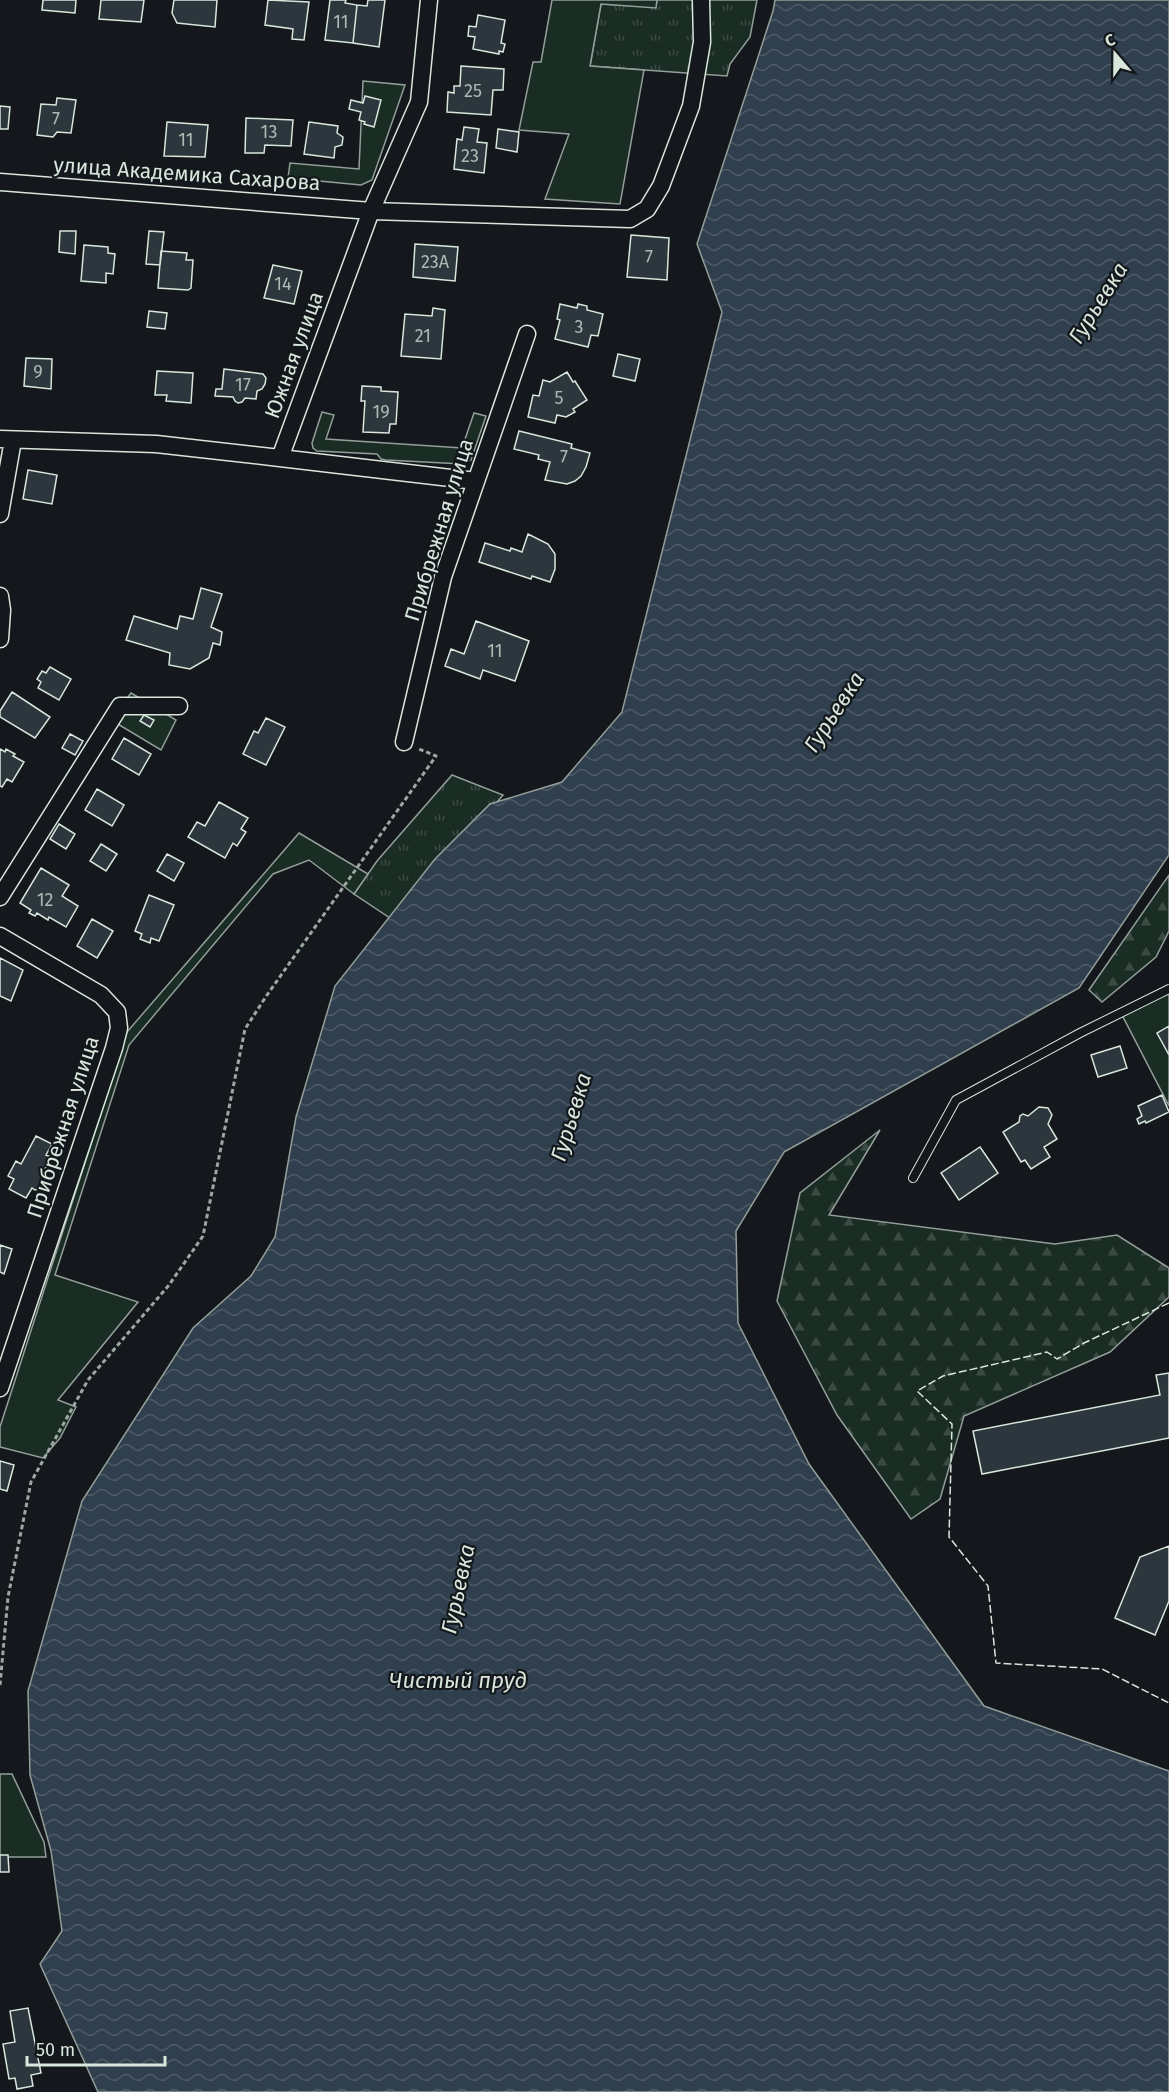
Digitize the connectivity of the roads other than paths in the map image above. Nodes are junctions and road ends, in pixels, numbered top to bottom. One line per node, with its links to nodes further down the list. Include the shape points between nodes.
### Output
1 (429, 0): 4 (street, Южная улица, via 418,102)
2 (701, 0): 4 (street, улица Академика Сахарова, via 702,42 690,106 661,186 647,209 630,219)
3 (0, 182): 4 (street, улица Академика Сахарова)
4 (371, 211): 7 (street, Южная улица)
5 (527, 334): 8 (street, Прибрежная улица)
6 (6, 440): 7 (street, via 156,444); 9 (street)
7 (280, 458): 8 (street)
8 (476, 481): 13 (street, Прибрежная улица, via 443,577)
9 (0, 514)
10 (0, 596): 11 (street)
11 (0, 639)
12 (178, 706): 14 (street, via 120,706)
13 (404, 742)
14 (0, 897)
15 (0, 936): 18 (street, Прибрежная улица, via 101,995 117,1012 118,1028)
16 (1169, 989): 17 (lane, via 956,1100)
17 (913, 1178)
18 (0, 1388)

